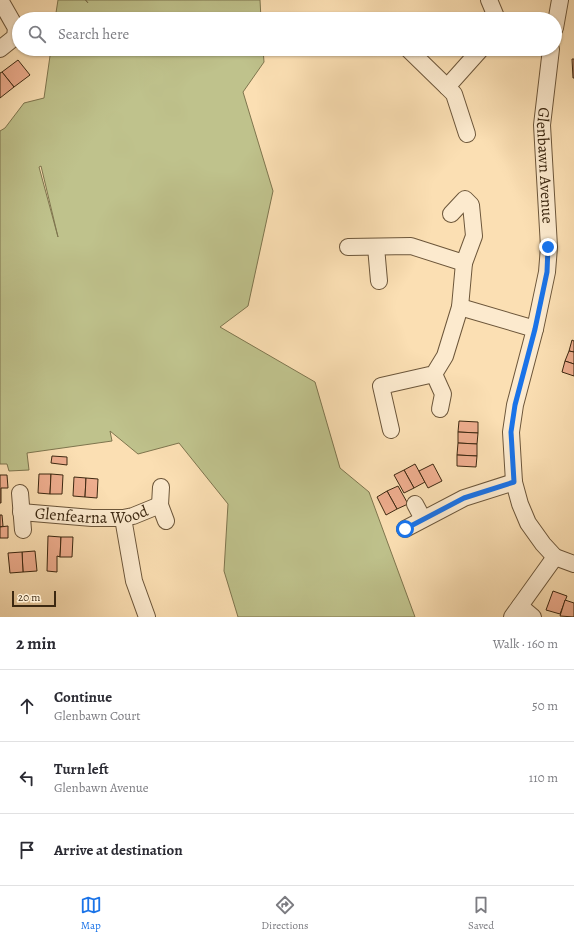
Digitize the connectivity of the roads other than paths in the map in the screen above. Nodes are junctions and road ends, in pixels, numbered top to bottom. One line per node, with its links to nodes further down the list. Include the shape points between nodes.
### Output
1 (0, 0): 6 (street)
2 (489, 0): 4 (street)
3 (560, 0): 5 (street)
4 (494, 12)
5 (558, 12)
6 (12, 21)
7 (12, 39): 8 (street)
8 (0, 49)
9 (415, 56): 12 (street)
10 (475, 56): 12 (street)
11 (550, 56): 20 (street, Glenbawn Avenue, via 542,125 547,272)
12 (447, 86): 13 (street, via 454,94)
13 (467, 134)
14 (451, 214): 17 (street, via 465,199 471,205 474,236)
15 (348, 247): 16 (street)
16 (376, 247): 17 (street, via 411,246); 18 (street)
17 (464, 263): 19 (street)
18 (379, 281)
19 (460, 307): 20 (street); 21 (street, via 446,356)
20 (535, 329): 24 (street, Glenbawn Avenue, via 515,405 511,432)
21 (434, 374): 22 (street, via 443,394); 23 (street, via 381,386)
22 (440, 409)
23 (391, 430)
24 (514, 482): 31 (street, via 464,498); 35 (street, Glenbawn Avenue, via 528,523)
25 (161, 487): 28 (street, Glenfearna Wood)
26 (20, 493): 29 (street, Glenfearna Wood)
27 (415, 504): 31 (street)
28 (160, 505): 30 (street, Glenfearna Wood); 32 (street, Glenfearna Wood)
29 (21, 512): 30 (street, Glenfearna Wood); 34 (street, Glenfearna Wood)
30 (124, 518): 38 (street, via 134,581)
31 (423, 519): 33 (street)
32 (166, 521)
33 (405, 529)
34 (23, 530)
35 (555, 557): 36 (street, Glenbawn Avenue); 37 (street)
36 (574, 564)
37 (516, 612): 39 (street)
38 (147, 617)
39 (533, 617)

